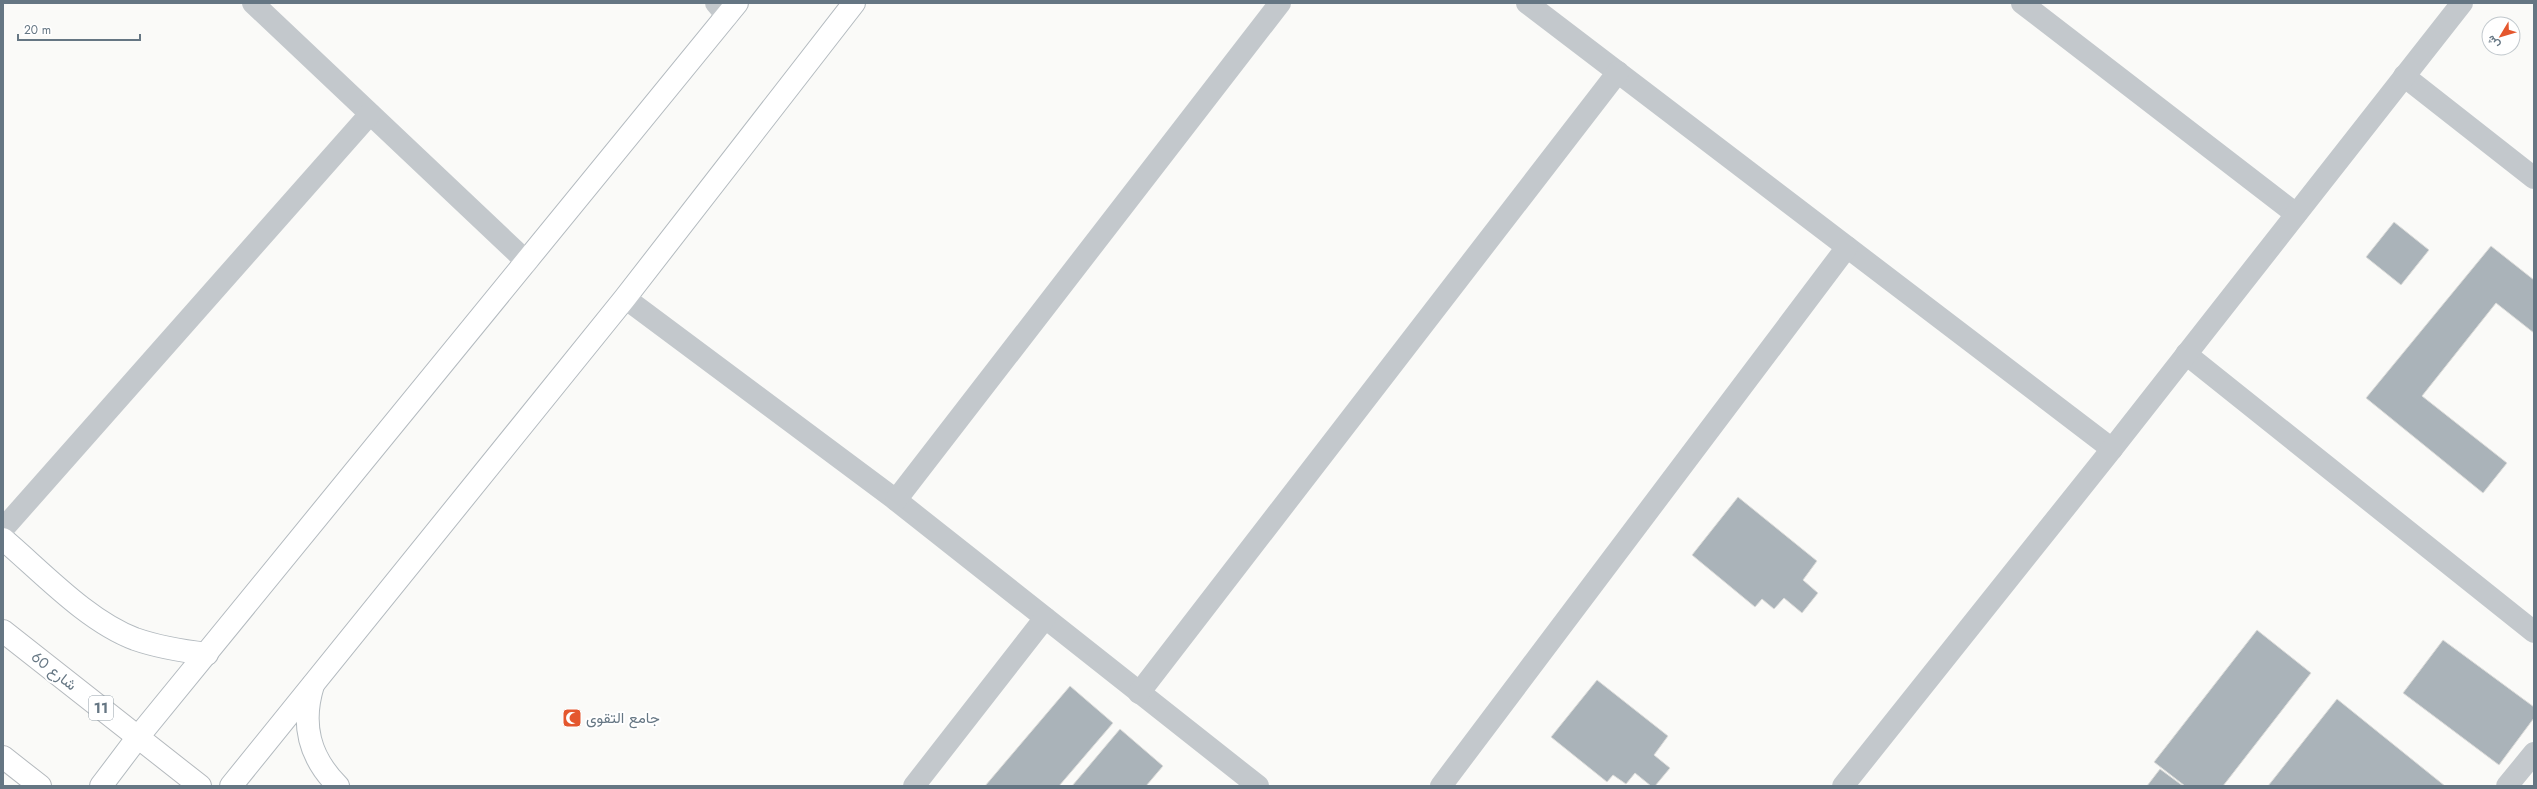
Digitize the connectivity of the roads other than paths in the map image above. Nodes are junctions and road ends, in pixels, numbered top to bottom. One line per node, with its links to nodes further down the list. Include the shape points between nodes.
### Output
1 (253, 3): 11 (street)
2 (854, 3): 16 (main road)
3 (1280, 3): 19 (street)
4 (1527, 3): 9 (street)
5 (2022, 3): 8 (street)
6 (2462, 3): 10 (street)
7 (727, 7): 15 (main road)
8 (2044, 10): 13 (street)
9 (1618, 72): 14 (street); 27 (street)
10 (2404, 76): 12 (street); 13 (street)
11 (370, 114): 15 (street); 20 (street)
12 (2534, 178)
13 (2296, 214): 17 (street)
14 (1847, 247): 18 (street); 39 (street)
15 (527, 262): 25 (main road)
16 (625, 298): 19 (street); 26 (main road)
17 (2186, 354): 18 (street); 24 (street)
18 (2112, 449): 40 (street)
19 (896, 500): 22 (street)
20 (3, 528)
21 (3, 539): 25 (main road, via 109,626 158,646)
22 (1045, 618): 27 (street); 37 (street)
23 (3, 631): 28 (main road, شارع 60 / 11)
24 (2534, 632)
25 (207, 654): 28 (main road)
26 (315, 681): 35 (main road); 36 (main road, via 308,702 307,725 311,747 318,762)
27 (1140, 693): 38 (street)
28 (138, 737): 33 (main road); 34 (main road, شارع 60 / 11)
29 (2534, 753): 31 (street)
30 (3, 757): 32 (main road)
31 (2518, 782)
32 (40, 786)
33 (101, 786)
34 (200, 786)
35 (230, 786)
36 (338, 786)
37 (914, 786)
38 (1258, 786)
39 (1441, 786)
40 (1843, 786)

